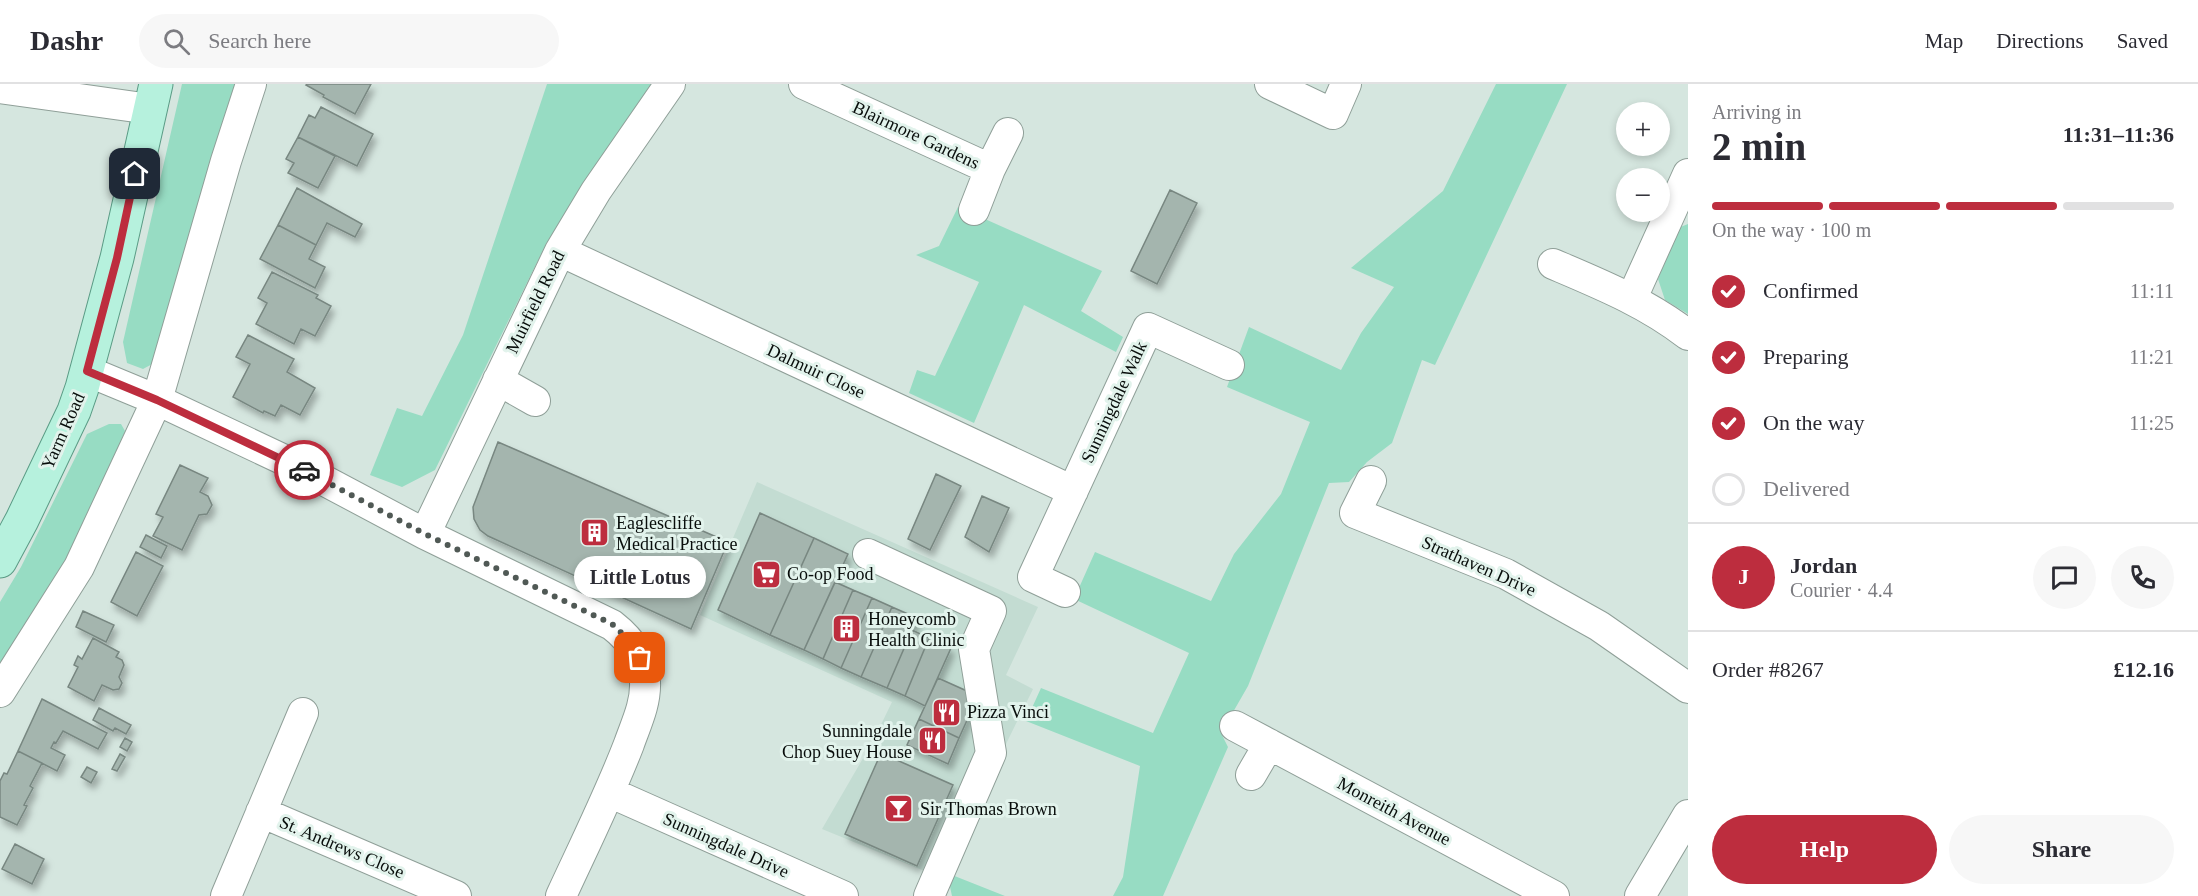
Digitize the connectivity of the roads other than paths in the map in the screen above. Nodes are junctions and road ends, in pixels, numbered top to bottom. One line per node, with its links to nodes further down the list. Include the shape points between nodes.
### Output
1 (251, 84): 19 (street)
2 (669, 84): 12 (street, Muirfield Road, via 596,190)
3 (804, 84): 9 (street, Blairmore Gardens)
4 (1270, 84): 5 (street, via 1333,114)
5 (1346, 84)
6 (0, 88): 7 (street)
7 (153, 97): 17 (main road, Yarm Road)
8 (1008, 133): 9 (street, Blairmore Gardens)
9 (990, 169): 11 (street)
10 (1684, 191): 14 (street)
11 (974, 210)
12 (560, 251): 18 (street, Muirfield Road); 22 (street, Dalmuir Close)
13 (1553, 264): 14 (street)
14 (1632, 298): 15 (street)
15 (1688, 335)
16 (1229, 365): 22 (street, Sunningdale Walk, via 1148,328)
17 (87, 371): 19 (street); 25 (main road, Yarm Road, via 74,411)
18 (498, 380): 20 (street); 23 (street, Muirfield Road)
19 (157, 400): 23 (street, via 297,466); 28 (street, via 79,567)
20 (535, 401)
21 (1371, 480): 27 (street, Strathaven Drive, via 1355,513 1506,574 1599,626)
22 (1073, 492): 26 (street, via 1033,577)
23 (425, 534): 33 (street, via 612,624 633,644 644,670 644,699)
24 (868, 554): 40 (street, via 991,611 974,649 991,753)
25 (0, 561)
26 (1065, 591)
27 (1688, 688)
28 (0, 692)
29 (303, 713): 34 (street, St. Andrews Close)
30 (1234, 726): 31 (street, Monreith Avenue)
31 (1269, 744): 32 (street); 41 (street, Monreith Avenue)
32 (1251, 775)
33 (609, 792): 38 (street); 39 (street, Sunningdale Drive)
34 (261, 812): 36 (street, St. Andrews Close); 37 (street, St. Andrews Close)
35 (1688, 814): 42 (street)
36 (226, 896)
37 (456, 896)
38 (561, 896)
39 (843, 896)
40 (929, 896)
41 (1554, 896)
42 (1640, 896)

